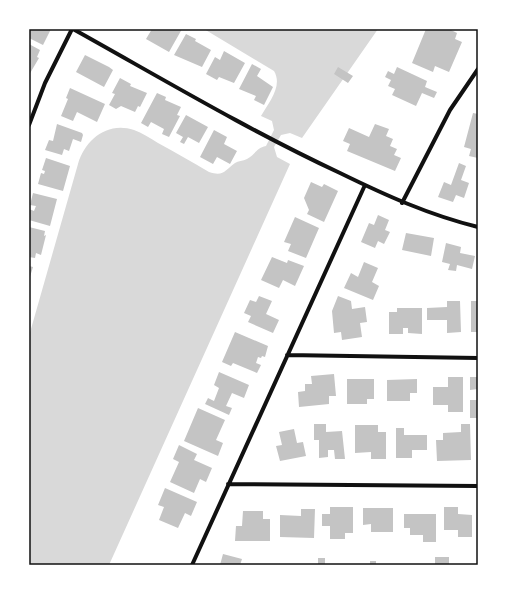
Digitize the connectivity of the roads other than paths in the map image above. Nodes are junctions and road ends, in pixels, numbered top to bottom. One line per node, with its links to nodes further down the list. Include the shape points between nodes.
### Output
1 (72, 29): 3 (street, via 45,83); 4 (street, via 287,148)
2 (478, 69): 5 (street, via 450,110)
3 (29, 125)
4 (365, 185): 5 (street); 7 (street)
5 (402, 203): 6 (street)
6 (478, 227)
7 (287, 355): 8 (street); 9 (street)
8 (478, 358)
9 (228, 484): 10 (street); 11 (street)
10 (478, 486)
11 (192, 565)

